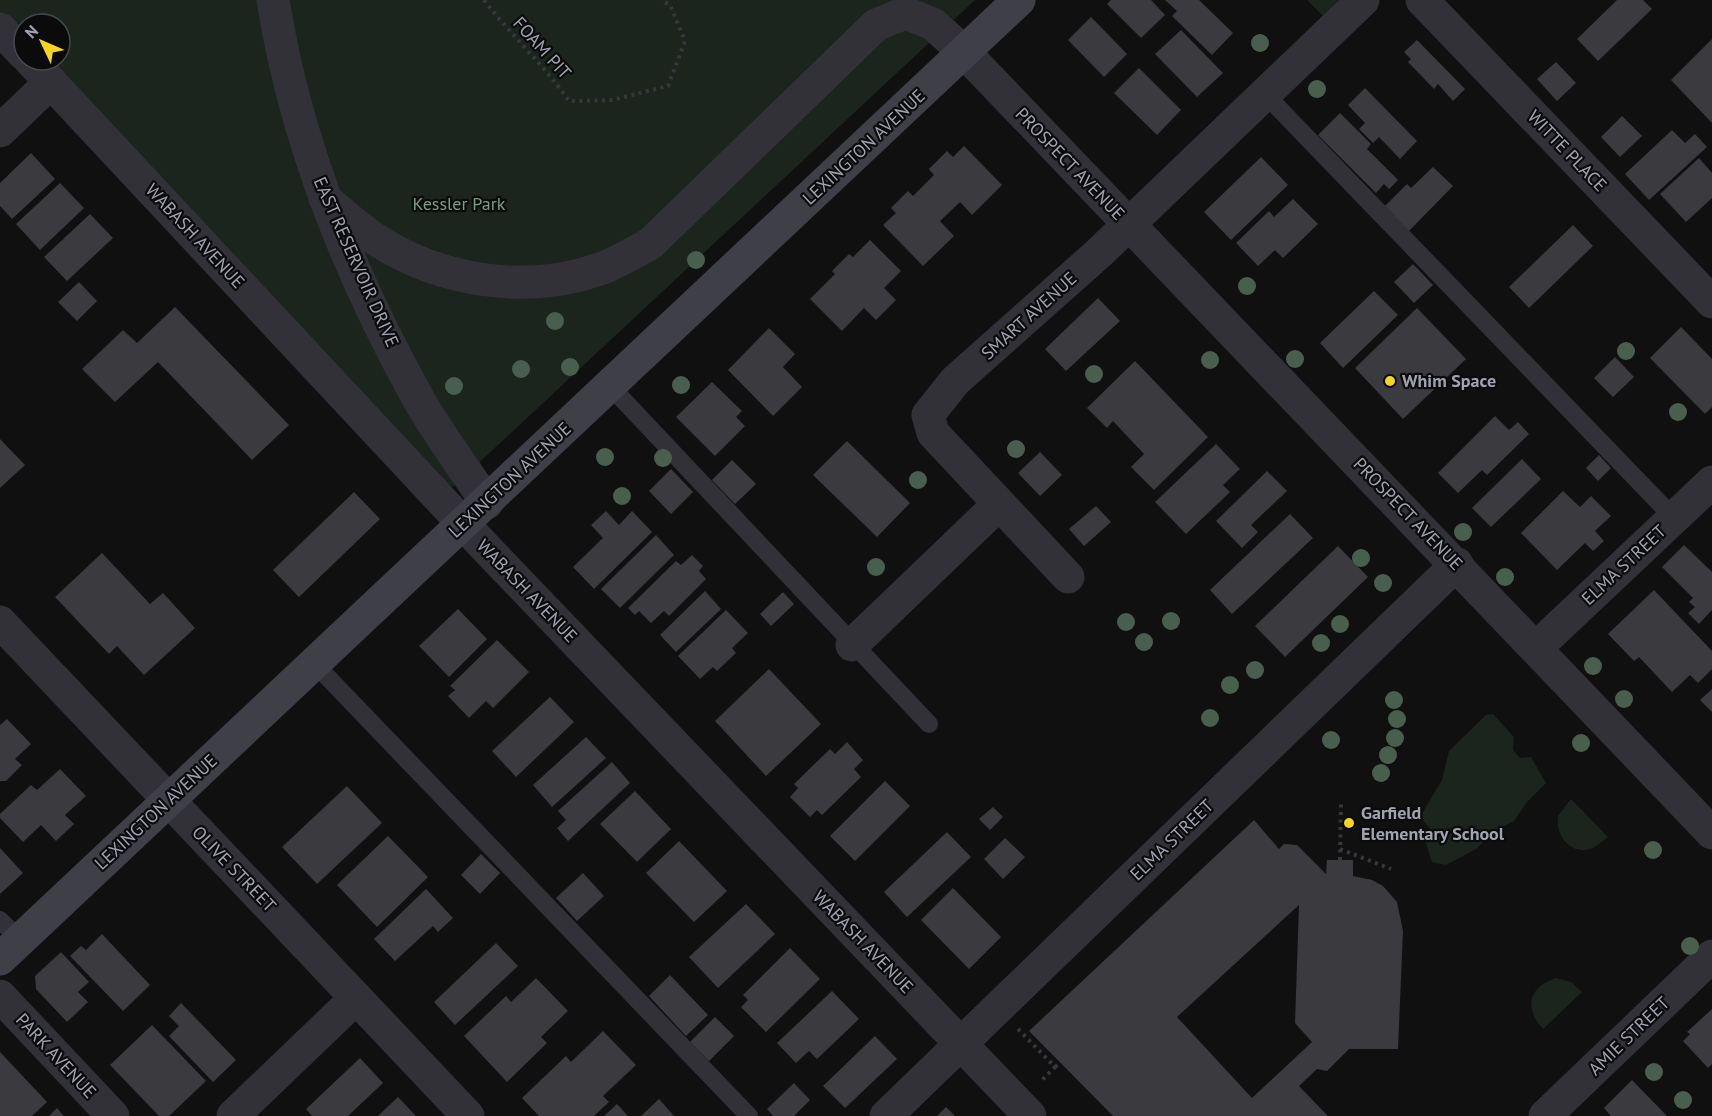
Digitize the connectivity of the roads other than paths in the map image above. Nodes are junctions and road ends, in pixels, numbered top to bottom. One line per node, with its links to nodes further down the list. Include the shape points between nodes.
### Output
1 (273, 0): 12 (street, EAST RESERVOIR DRIVE, via 303,132)
2 (1019, 0): 7 (street, LEXINGTON AVENUE)
3 (1363, 0): 10 (street, SMART AVENUE)
4 (1422, 0): 14 (street, WITTE PLACE)
5 (0, 29): 6 (street)
6 (12, 42)
7 (964, 53): 12 (street, PROSPECT AVENUE, via 933,24 905,13 876,25 650,244 605,267 559,279 515,283 467,278 421,262 373,237); 13 (street, PROSPECT AVENUE); 15 (street, LEXINGTON AVENUE)
8 (39, 72): 11 (street)
9 (41, 72): 18 (street, WABASH AVENUE)
10 (1265, 94): 13 (street, SMART AVENUE); 19 (lane)
11 (0, 131)
12 (325, 199): 18 (street, EAST RESERVOIR DRIVE, via 377,316)
13 (1128, 225): 17 (street, SMART AVENUE, via 956,381 928,415 933,433); 20 (street, PROSPECT AVENUE)
14 (1712, 302)
15 (610, 386): 18 (street, LEXINGTON AVENUE); 23 (lane)
16 (1712, 482): 19 (street, ELMA STREET)
17 (998, 505): 21 (street); 23 (street)
18 (474, 513): 25 (street, LEXINGTON AVENUE); 33 (street, WABASH AVENUE)
19 (1674, 518): 24 (street, ELMA STREET)
20 (1457, 564): 24 (street, PROSPECT AVENUE); 33 (street, ELMA STREET)
21 (1068, 577)
22 (0, 622): 27 (street, OLIVE STREET)
23 (852, 645): 26 (lane)
24 (1536, 648): 28 (street, PROSPECT AVENUE)
25 (314, 663): 27 (street, LEXINGTON AVENUE); 37 (lane)
26 (929, 724)
27 (169, 801): 29 (street, LEXINGTON AVENUE); 32 (street, OLIVE STREET)
28 (1712, 833)
29 (6, 940)
30 (1712, 956): 40 (street, AMIE STREET)
31 (0, 996): 34 (street, PARK AVENUE)
32 (356, 998): 35 (street); 36 (street, OLIVE STREET)
33 (961, 1045): 38 (street, ELMA STREET); 39 (street, WABASH AVENUE)
34 (113, 1116)
35 (233, 1116)
36 (468, 1116)
37 (749, 1116)
38 (886, 1116)
39 (1030, 1116)
40 (1545, 1116)

